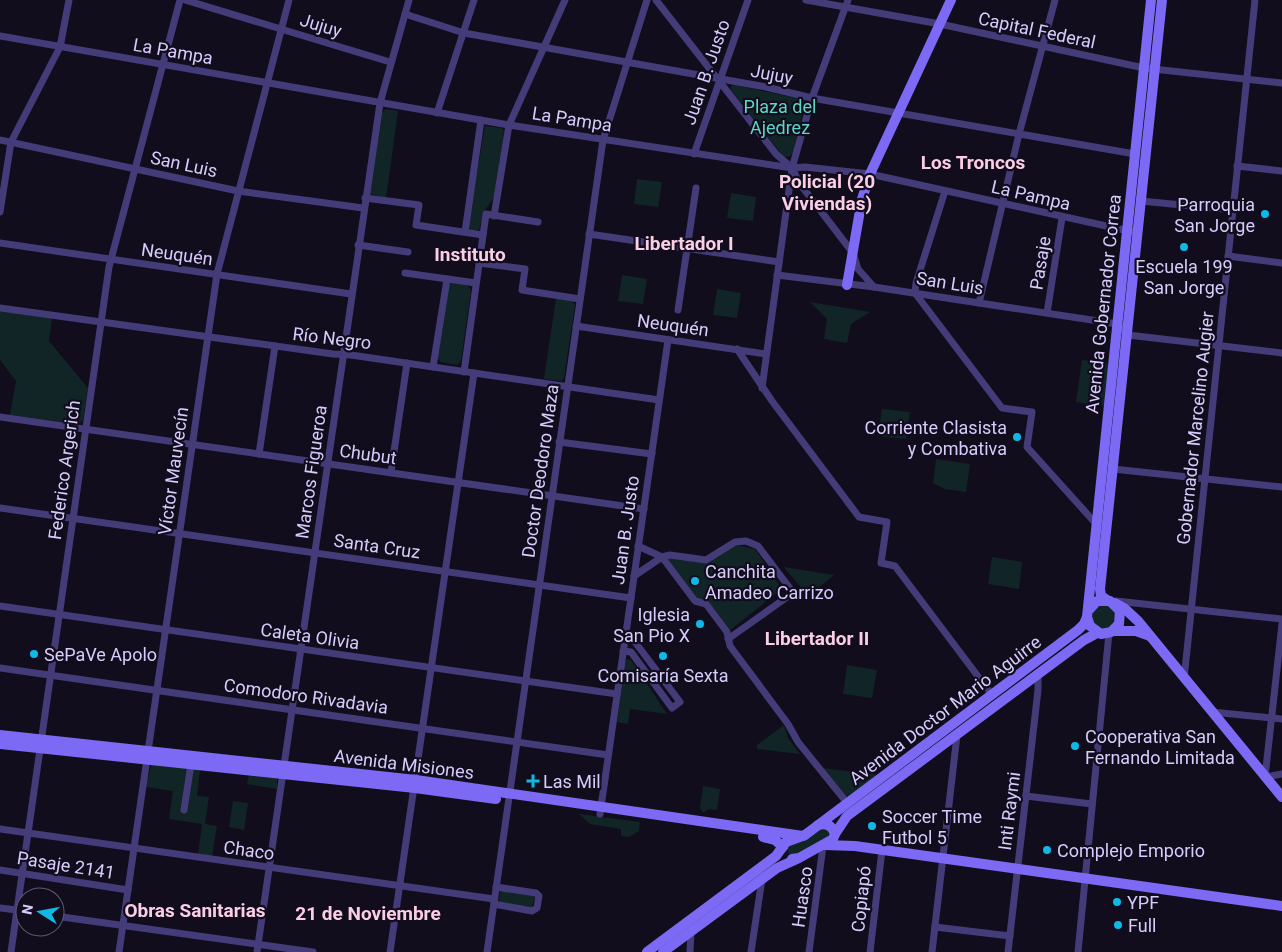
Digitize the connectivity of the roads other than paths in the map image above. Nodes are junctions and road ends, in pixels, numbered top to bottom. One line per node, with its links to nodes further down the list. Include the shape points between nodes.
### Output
1 (69, 0): 24 (street)
2 (180, 0): 28 (street, Federico Argerich)
3 (185, 0): 20 (street, Jujuy)
4 (289, 0): 20 (street, Víctor Mauvecín)
5 (408, 0): 18 (street, Marcos Figueroa)
6 (474, 0): 21 (street)
7 (565, 0): 25 (street)
8 (647, 0): 27 (street, Doctor Deodoro Maza)
9 (656, 0): 30 (street)
10 (748, 0): 30 (street, Juan B. Justo)
11 (806, 0): 17 (street, Capital Federal)
12 (951, 0): 19 (main road)
13 (1055, 0): 23 (street)
14 (1150, 0): 29 (main road, Avenida Gobernador Correa)
15 (1162, 0): 29 (main road, Avenida Gobernador Correa)
16 (1255, 0): 31 (street, Gobernador Marcelino Augier)
17 (847, 4): 19 (street, Capital Federal); 34 (street)
18 (405, 14): 21 (street, Jujuy); 26 (street, Marcos Figueroa)
19 (940, 24): 23 (street, Capital Federal); 36 (main road)
20 (280, 29): 26 (street, Jujuy); 32 (street, Víctor Mauvecín)
21 (464, 33): 25 (street, Jujuy); 37 (street)
22 (0, 36): 24 (street, La Pampa)
23 (1042, 46): 29 (street, Capital Federal); 40 (street)
24 (60, 47): 28 (street, La Pampa); 43 (street)
25 (545, 48): 27 (street, Jujuy); 39 (street)
26 (390, 62): 35 (street, Marcos Figueroa)
27 (628, 62): 30 (street, Jujuy); 42 (street, Doctor Deodoro Maza)
28 (163, 64): 32 (street, La Pampa); 47 (street, Federico Argerich)
29 (1149, 68): 31 (street, Capital Federal); 45 (main road, Avenida Gobernador Correa); 55 (main road, Avenida Gobernador Correa)
30 (719, 79): 34 (street, Jujuy); 44 (street, Juan B. Justo); 48 (street, via 776,154)
31 (1246, 79): 33 (street, Capital Federal); 46 (street, Gobernador Marcelino Augier)
32 (266, 82): 35 (street, La Pampa); 52 (street, Víctor Mauvecín)
33 (1282, 82)
34 (812, 98): 36 (street, Jujuy); 48 (street)
35 (380, 103): 37 (street, La Pampa); 54 (street, Marcos Figueroa)
36 (897, 111): 40 (street, Jujuy); 50 (main road)
37 (436, 112): 38 (street, La Pampa)
38 (481, 120): 39 (street, La Pampa); 63 (street)
39 (509, 125): 42 (street, La Pampa); 60 (street)
40 (1019, 134): 45 (street, Jujuy); 56 (street)
41 (0, 140): 43 (street, San Luis)
42 (603, 140): 44 (street, La Pampa); 65 (street, Doctor Deodoro Maza)
43 (11, 142): 47 (street, San Luis); 59 (street)
44 (694, 154): 48 (street, La Pampa)
45 (1135, 154): 64 (main road, Avenida Gobernador Correa)
46 (1238, 166): 49 (street); 58 (street, Gobernador Marcelino Augier)
47 (134, 168): 52 (street, San Luis); 73 (street, Federico Argerich)
48 (792, 168): 50 (street, La Pampa); 71 (street, via 800,184); 75 (street)
49 (1282, 171)
50 (870, 174): 53 (street, La Pampa); 71 (main road, via 862,199)
51 (696, 188): 69 (street)
52 (238, 191): 57 (street, San Luis); 78 (street, Víctor Mauvecín)
53 (944, 191): 56 (street, La Pampa); 84 (street, via 916,283)
54 (365, 198): 57 (street, Marcos Figueroa); 63 (street, via 419,205 416,225)
55 (1141, 201): 58 (street); 64 (main road, Avenida Gobernador Correa)
56 (1002, 204): 61 (street, La Pampa); 87 (street)
57 (363, 208): 68 (street, Marcos Figueroa)
58 (1233, 210): 72 (street, Gobernador Marcelino Augier)
59 (0, 212)
60 (494, 216): 62 (street); 66 (street, via 486,214)
61 (1062, 218): 64 (street, La Pampa); 90 (street, Pasaje)
62 (538, 222)
63 (465, 232): 66 (street)
64 (1133, 233): 92 (main road, Avenida Gobernador Correa); 94 (main road, Avenida Gobernador Correa)
65 (590, 234): 69 (street); 86 (street, Doctor Deodoro Maza)
66 (483, 235): 74 (street)
67 (0, 243): 73 (street, Neuquén)
68 (358, 245): 70 (street); 85 (street, Marcos Figueroa)
69 (687, 248): 75 (street); 89 (street)
70 (408, 252)
71 (853, 253): 82 (main road); 83 (street, via 858,269)
72 (1228, 256): 76 (street); 98 (street, Gobernador Marcelino Augier)
73 (111, 259): 78 (street, Neuquén); 91 (street, Federico Argerich)
74 (479, 262): 81 (street); 86 (street, via 525,269 522,290)
75 (779, 262): 79 (street)
76 (1282, 263)
77 (405, 273): 80 (street)
78 (217, 274): 85 (street, Neuquén); 95 (street, Víctor Mauvecín)
79 (777, 275): 82 (street, San Luis); 102 (street)
80 (447, 279): 81 (street); 104 (street)
81 (476, 283): 105 (street)
82 (847, 285): 83 (street, San Luis)
83 (874, 287): 84 (street, San Luis)
84 (916, 293): 87 (street, San Luis); 126 (street, via 1002,408 1032,412 1027,447)
85 (350, 294): 101 (street, Marcos Figueroa)
86 (580, 299): 93 (street, Doctor Deodoro Maza)
87 (979, 303): 90 (street, San Luis)
88 (0, 308): 91 (street, Río Negro)
89 (678, 310)
90 (1047, 313): 92 (street, San Luis)
91 (101, 322): 95 (street, Río Negro); 111 (street, Federico Argerich)
92 (1118, 324): 94 (street); 126 (main road, Avenida Gobernador Correa)
93 (576, 326): 96 (street, Neuquén); 107 (street, Doctor Deodoro Maza)
94 (1128, 335): 98 (street); 117 (main road, Avenida Gobernador Correa)
95 (207, 337): 97 (street, Río Negro); 113 (street, Víctor Mauvecín)
96 (668, 340): 99 (street, Neuquén); 109 (street, Juan B. Justo)
97 (275, 346): 101 (street, Río Negro); 114 (street)
98 (1219, 346): 100 (street); 119 (street, Gobernador Marcelino Augier)
99 (737, 350): 102 (street, Neuquén); 108 (street)
100 (1282, 353)
101 (343, 354): 103 (street, Río Negro); 116 (street, Marcos Figueroa)
102 (766, 354): 108 (street)
103 (407, 363): 104 (street, Río Negro); 118 (street)
104 (433, 367): 105 (street, Río Negro)
105 (464, 372): 106 (street, Río Negro)
106 (474, 373): 107 (street, Río Negro); 120 (street)
107 (567, 387): 109 (street, Río Negro); 112 (street, Doctor Deodoro Maza)
108 (762, 388): 161 (street, via 859,517 887,522 881,564 895,566)
109 (659, 400): 115 (street, Juan B. Justo)
110 (0, 416): 111 (street, Chubut)
111 (85, 428): 113 (street, Chubut); 125 (street, Federico Argerich)
112 (559, 442): 115 (street); 122 (street, Doctor Deodoro Maza)
113 (192, 444): 114 (street, Chubut); 128 (street, Víctor Mauvecín)
114 (259, 454): 116 (street, Chubut)
115 (652, 454): 124 (street, Juan B. Justo)
116 (327, 464): 118 (street, Chubut); 130 (street, Marcos Figueroa)
117 (1113, 469): 119 (street); 127 (main road, Avenida Gobernador Correa)
118 (392, 472): 120 (street, Chubut)
119 (1205, 479): 121 (street); 139 (street, Gobernador Marcelino Augier)
120 (458, 482): 122 (street, Chubut); 132 (street)
121 (1282, 487)
122 (552, 496): 124 (street, Chubut); 134 (street, Doctor Deodoro Maza)
123 (0, 508): 125 (street, Santa Cruz)
124 (644, 509): 129 (street, Juan B. Justo)
125 (72, 518): 128 (street, Santa Cruz); 141 (street, Federico Argerich)
126 (1096, 525): 127 (street); 140 (main road, Avenida Gobernador Correa)
127 (1106, 532): 136 (main road, Avenida Gobernador Correa, via 1100,593)
128 (179, 534): 130 (street, Santa Cruz); 146 (street, Víctor Mauvecín)
129 (638, 546): 131 (street); 133 (street, Juan B. Justo)
130 (314, 553): 132 (street, Santa Cruz); 151 (street, Marcos Figueroa)
131 (662, 557): 133 (street); 150 (street, via 695,601 706,604 727,632); 150 (street, via 670,555 706,560 735,542 746,541 758,546 792,591)
132 (445, 571): 134 (street, Santa Cruz); 154 (street)
133 (634, 576): 135 (street, Juan B. Justo)
134 (538, 585): 135 (street, Santa Cruz); 158 (street, Doctor Deodoro Maza)
135 (631, 598): 145 (street, Juan B. Justo)
136 (1110, 602): 138 (main road); 140 (main road, via 1098,601); 143 (main road, via 1120,611)
137 (0, 606): 141 (street, Caleta Olivia)
138 (1130, 606): 139 (street); 143 (street); 149 (main road)
139 (1192, 610): 142 (street); 157 (street, Gobernador Marcelino Augier)
140 (1087, 614): 148 (main road, via 1090,626); 161 (main road, Avenida Doctor Mario Aguirre, via 1078,630)
141 (59, 615): 146 (street, Caleta Olivia); 156 (street, Federico Argerich)
142 (1282, 619)
143 (1120, 620): 147 (main road)
144 (1282, 624): 164 (street)
145 (626, 630): 152 (street, Juan B. Justo); 152 (street, via 680,702 672,708 631,652)
146 (165, 631): 151 (street, Caleta Olivia); 159 (street, Víctor Mauvecín)
147 (1111, 632): 148 (main road); 149 (main road, via 1136,631); 183 (street)
148 (1097, 633): 155 (main road, Avenida Doctor Mario Aguirre)
149 (1153, 638): 157 (main road)
150 (728, 640): 182 (street, via 798,742)
151 (301, 650): 154 (street, Caleta Olivia); 162 (street, Marcos Figueroa)
152 (623, 651): 160 (street, Juan B. Justo)
153 (0, 668): 156 (street, Comodoro Rivadavia)
154 (431, 668): 158 (street, Caleta Olivia); 166 (street)
155 (1038, 674): 168 (main road, Avenida Doctor Mario Aguirre); 179 (street, Inti Raymi)
156 (50, 675): 159 (street, Comodoro Rivadavia); 171 (street, Federico Argerich)
157 (1184, 679): 163 (main road)
158 (525, 682): 160 (street, Caleta Olivia); 169 (street, Doctor Deodoro Maza)
159 (157, 689): 162 (street, Comodoro Rivadavia); 173 (street, Víctor Mauvecín)
160 (617, 694): 172 (street, Juan B. Justo)
161 (992, 695): 182 (main road, Avenida Doctor Mario Aguirre)
162 (292, 710): 166 (street, Comodoro Rivadavia); 175 (street, Marcos Figueroa)
163 (1212, 712): 164 (street); 177 (main road)
164 (1272, 718): 165 (street); 177 (street)
165 (1282, 719)
166 (422, 728): 169 (street, Comodoro Rivadavia); 178 (street)
167 (0, 735): 171 (main road, Avenida Misiones)
168 (957, 735): 189 (main road, Avenida Doctor Mario Aguirre, via 847,816); 197 (street)
169 (516, 741): 172 (street, Comodoro Rivadavia); 180 (street, Doctor Deodoro Maza)
170 (0, 744): 171 (main road, Avenida Misiones)
171 (41, 744): 173 (main road, Avenida Misiones); 188 (street, Federico Argerich)
172 (608, 755): 185 (street, Juan B. Justo)
173 (147, 756): 174 (main road, Avenida Misiones); 175 (main road, Avenida Misiones); 193 (street, Víctor Mauvecín)
174 (191, 764): 175 (main road, Avenida Misiones); 184 (street)
175 (283, 770): 178 (main road, Avenida Misiones); 198 (street, Marcos Figueroa)
176 (1282, 774): 177 (street)
177 (1265, 777): 181 (main road)
178 (415, 784): 180 (main road, Avenida Misiones); 204 (street)
179 (1026, 796): 183 (street); 199 (street, Inti Raymi)
180 (508, 797): 185 (main road, Avenida Misiones); 206 (street, Doctor Deodoro Maza)
181 (1282, 797)
182 (848, 804): 186 (main road, Avenida Doctor Mario Aguirre)
183 (1092, 804): 202 (street)
184 (184, 810)
185 (600, 810): 190 (main road, Avenida Misiones); 194 (main road, Avenida Misiones, via 773,839)
186 (818, 825): 189 (main road, via 828,825); 190 (main road, Avenida Doctor Mario Aguirre)
187 (0, 829): 188 (street, Chaco)
188 (28, 833): 193 (street, Chaco); 201 (street, Federico Argerich)
189 (835, 834): 191 (main road, Avenida Doctor Mario Aguirre); 192 (main road)
190 (803, 836): 194 (main road, Avenida Doctor Mario Aguirre, via 789,840)
191 (824, 846): 192 (main road); 196 (main road); 229 (street, Huasco)
192 (855, 846): 195 (main road)
193 (134, 848): 198 (street, Chaco); 207 (street, Víctor Mauvecín)
194 (783, 848): 196 (main road, Avenida Misiones, via 787,857); 225 (main road)
195 (882, 850): 197 (main road); 230 (street, Copiapó)
196 (797, 859): 203 (main road)
197 (943, 859): 199 (main road); 215 (street)
198 (269, 868): 204 (street, Chaco); 218 (street, Marcos Figueroa)
199 (1017, 869): 202 (main road); 217 (street, Inti Raymi)
200 (0, 870): 201 (street, Pasaje 2141)
201 (22, 873): 205 (street, Federico Argerich); 207 (street, Pasaje 2141)
202 (1084, 878): 209 (main road); 233 (street)
203 (762, 879): 216 (main road); 228 (street)
204 (401, 885): 208 (street, Chaco); 223 (street)
205 (20, 887)
206 (496, 887): 208 (street, Doctor Deodoro Maza); 208 (street, Chaco, via 539,896 537,908 532,911)
207 (128, 890): 214 (street, Víctor Mauvecín)
208 (494, 902): 224 (street, Doctor Deodoro Maza)
209 (1282, 906)
210 (0, 908): 211 (street)
211 (15, 910)
212 (65, 917): 214 (street)
213 (15, 924): 219 (street, Federico Argerich)
214 (123, 925): 218 (street); 221 (street, Víctor Mauvecín)
215 (935, 927): 217 (street); 231 (street)
216 (691, 931): 226 (main road); 227 (street)
217 (1010, 936): 232 (street, Inti Raymi)
218 (258, 948): 222 (street)
219 (11, 952): 220 (street)
220 (14, 952)
221 (119, 952)
222 (313, 952)
223 (390, 952)
224 (487, 952)
225 (647, 952)
226 (663, 952)
227 (690, 952)
228 (752, 952)
229 (809, 952)
230 (870, 952)
231 (932, 952)
232 (1008, 952)
233 (1078, 952)

